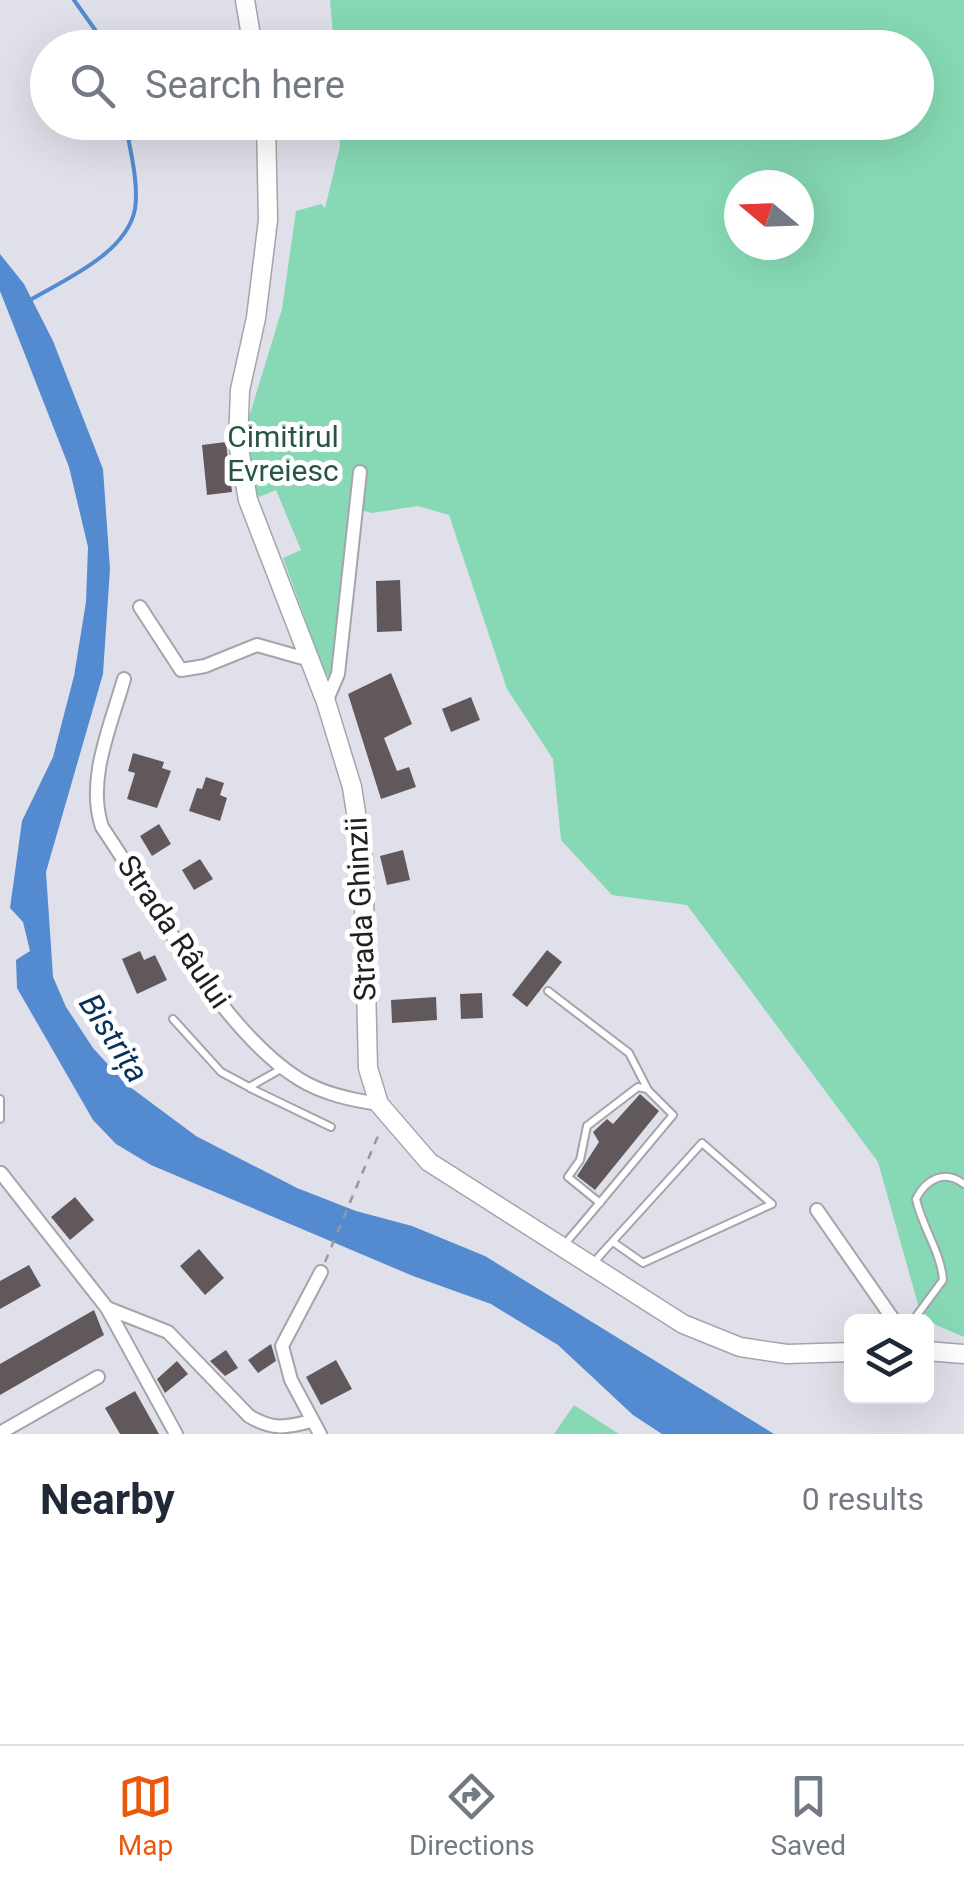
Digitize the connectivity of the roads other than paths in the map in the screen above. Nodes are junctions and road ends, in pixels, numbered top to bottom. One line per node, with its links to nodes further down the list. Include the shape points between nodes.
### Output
1 (245, 0): 2 (street)
2 (250, 30)
3 (266, 140): 6 (street, Strada Ghinzii, via 268,220 240,390 238,443 248,500)
4 (360, 472): 8 (street, via 338,674)
5 (140, 607): 6 (street, via 180,670 258,645)
6 (310, 660): 8 (street, Strada Ghinzii)
7 (124, 679): 11 (street, Strada Râului, via 98,774 102,827 233,1018)
8 (326, 702): 15 (street, Strada Ghinzii, via 352,787 364,858 368,1068)
9 (548, 991): 13 (lane, via 629,1052)
10 (173, 1019): 12 (lane, via 221,1072)
11 (284, 1068): 12 (lane); 15 (street, Strada Râului, via 318,1088)
12 (249, 1088): 17 (lane)
13 (647, 1089): 20 (lane, via 672,1115); 20 (lane, via 638,1087 587,1126 580,1160 568,1177)
14 (0, 1099): 16 (lane)
15 (379, 1104): 23 (street, Strada Ghinzii, via 430,1162)
16 (0, 1119)
17 (330, 1128)
18 (1, 1173): 26 (street)
19 (964, 1184): 28 (lane, via 946,1176 932,1179 916,1199 943,1280)
20 (600, 1202): 23 (lane)
21 (817, 1210): 27 (street)
22 (612, 1242): 22 (lane, via 702,1143 772,1204 643,1264); 24 (lane)
23 (562, 1247): 24 (street, Strada Ghinzii)
24 (592, 1266): 29 (street, Strada Ghinzii, via 713,1340 787,1354)
25 (321, 1272): 33 (street, via 282,1346)
26 (107, 1308): 33 (street, via 168,1332 265,1426); 35 (street)
27 (889, 1314)
28 (918, 1314)
29 (844, 1352)
30 (934, 1352): 31 (street)
31 (964, 1354)
32 (98, 1378): 34 (street)
33 (310, 1421): 36 (street)
34 (0, 1434)
35 (176, 1434)
36 (320, 1434)

